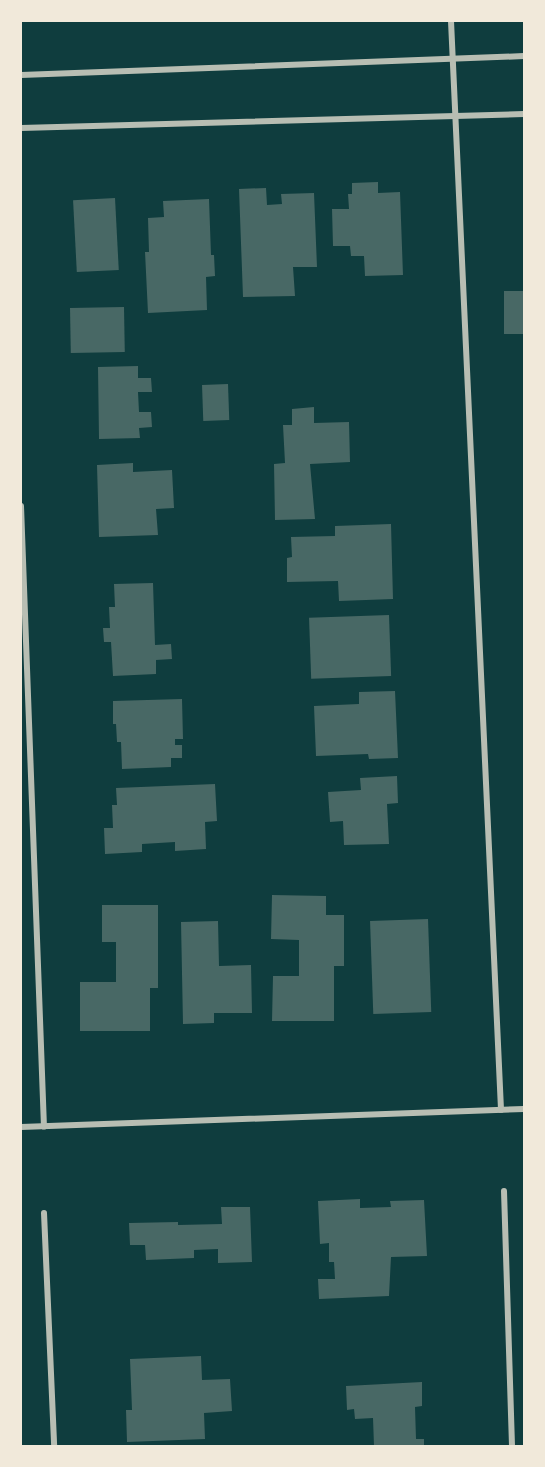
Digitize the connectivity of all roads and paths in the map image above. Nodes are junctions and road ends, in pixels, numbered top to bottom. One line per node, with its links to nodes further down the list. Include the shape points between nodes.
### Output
1 (451, 21): 3 (street)
2 (524, 56): 3 (street)
3 (452, 57): 4 (street); 6 (street)
4 (21, 75)
5 (524, 114): 6 (street)
6 (455, 116): 7 (street); 10 (street)
7 (21, 128)
8 (21, 506): 12 (street)
9 (524, 1109): 10 (street)
10 (501, 1110): 12 (street)
11 (21, 1127): 12 (street)
12 (44, 1127)
13 (504, 1191): 16 (street)
14 (44, 1213): 15 (street)
15 (54, 1446)
16 (512, 1446)

